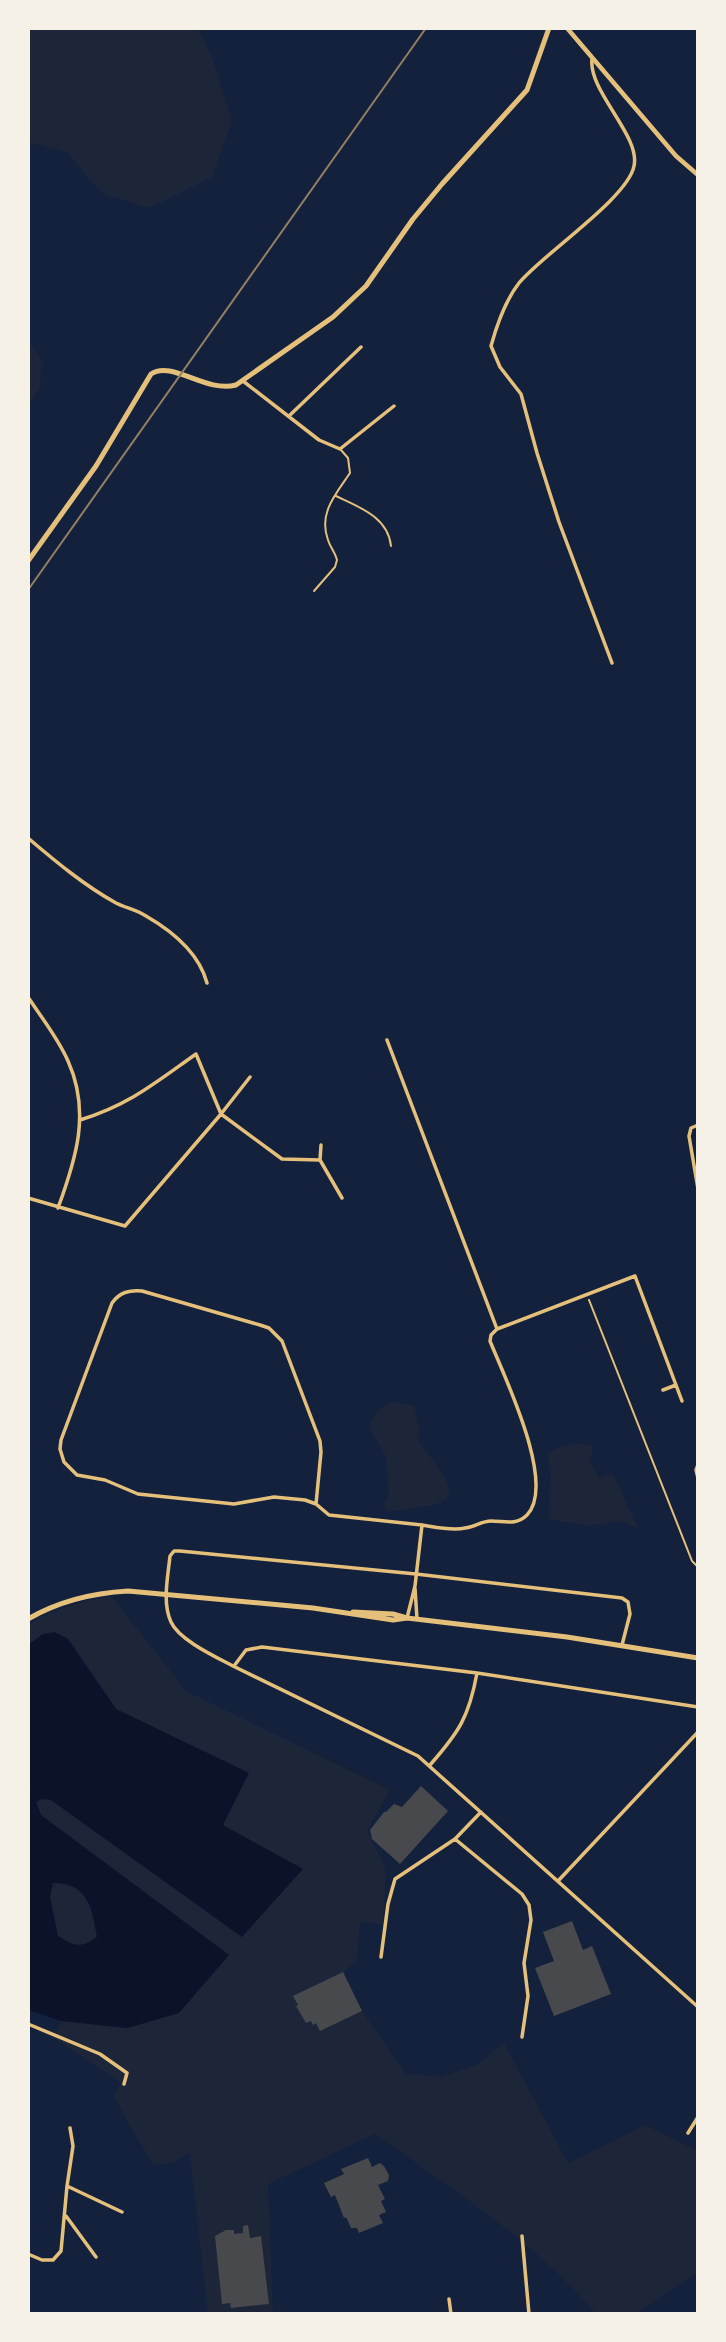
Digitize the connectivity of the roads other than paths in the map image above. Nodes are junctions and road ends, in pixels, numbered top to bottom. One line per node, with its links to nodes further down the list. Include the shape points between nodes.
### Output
1 (549, 28): 6 (main road, via 527,90 413,219 366,286 333,317)
2 (567, 28): 3 (street)
3 (592, 59): 4 (street); 14 (street, via 594,76 632,149 633,171 585,225 519,284 505,306 491,346 527,409 559,522)
4 (698, 175)
5 (361, 347): 8 (street)
6 (243, 381): 8 (street); 12 (main road, via 217,387 168,369 155,370 96,466)
7 (394, 406): 9 (street)
8 (289, 416): 9 (street, via 319,440)
9 (340, 449): 10 (lane, via 351,469)
10 (335, 496): 11 (lane, via 377,518 388,532); 13 (lane, via 324,524 337,560)
11 (391, 546)
12 (28, 561)
13 (314, 591)
14 (612, 663)
15 (28, 838): 16 (street, via 116,903 145,915 182,941)
16 (207, 983)
17 (28, 996): 21 (street, via 69,1062)
18 (387, 1040): 29 (street)
19 (250, 1077): 20 (street)
20 (221, 1114): 21 (street, via 196,1054 128,1102); 24 (street, via 282,1159); 28 (street, via 125,1226)
21 (80, 1120): 28 (street, via 79,1144)
22 (698, 1125): 25 (street, via 691,1128 689,1136)
23 (321, 1145): 24 (street)
24 (320, 1160): 27 (street)
25 (698, 1189)
26 (28, 1198): 28 (street)
27 (342, 1198)
28 (58, 1208)
29 (497, 1329): 30 (street, via 635,1276); 36 (street, via 491,1341 535,1463 533,1506 515,1522 490,1521 460,1529)
30 (676, 1385): 31 (street); 32 (street)
31 (663, 1390)
32 (682, 1401)
33 (698, 1465): 34 (street)
34 (698, 1478)
35 (316, 1504): 35 (street, via 320,1441 278,1334 142,1291 127,1291 116,1298 61,1440 61,1456 68,1468 138,1494 234,1504 274,1497); 36 (street, via 329,1515)
36 (422, 1525): 37 (street)
37 (416, 1574): 38 (street); 39 (street, via 180,1551 170,1556); 43 (street, via 622,1598 630,1609)
38 (415, 1586): 40 (street); 42 (street)
39 (167, 1593): 40 (main road); 41 (main road, via 87,1595); 45 (street, via 174,1627)
40 (407, 1618): 42 (main road)
41 (28, 1619)
42 (417, 1619): 43 (main road)
43 (622, 1646): 44 (main road)
44 (698, 1658)
45 (233, 1666): 46 (street, via 242,1653 257,1646); 49 (street, via 406,1749)
46 (477, 1673): 47 (street); 49 (street, via 472,1704 461,1727)
47 (698, 1707)
48 (698, 1732): 52 (street)
49 (430, 1765): 50 (street)
50 (481, 1812): 51 (street); 52 (street)
51 (455, 1839): 53 (street, via 395,1879); 56 (street, via 522,1894 529,1905 524,1964 528,1996)
52 (558, 1881): 54 (street)
53 (381, 1957)
54 (698, 2007)
55 (28, 2024): 57 (street, via 100,2054 127,2073)
56 (522, 2037)
57 (124, 2084)
58 (698, 2117): 60 (street)
59 (70, 2128): 61 (street, via 73,2146)
60 (688, 2133)
61 (67, 2186): 62 (street); 63 (street)
62 (122, 2212)
63 (65, 2216): 65 (street, via 57,2257 41,2260); 66 (street)
64 (522, 2236): 69 (street)
65 (28, 2254)
66 (96, 2257)
67 (449, 2298): 68 (street)
68 (451, 2314)
69 (529, 2314)

